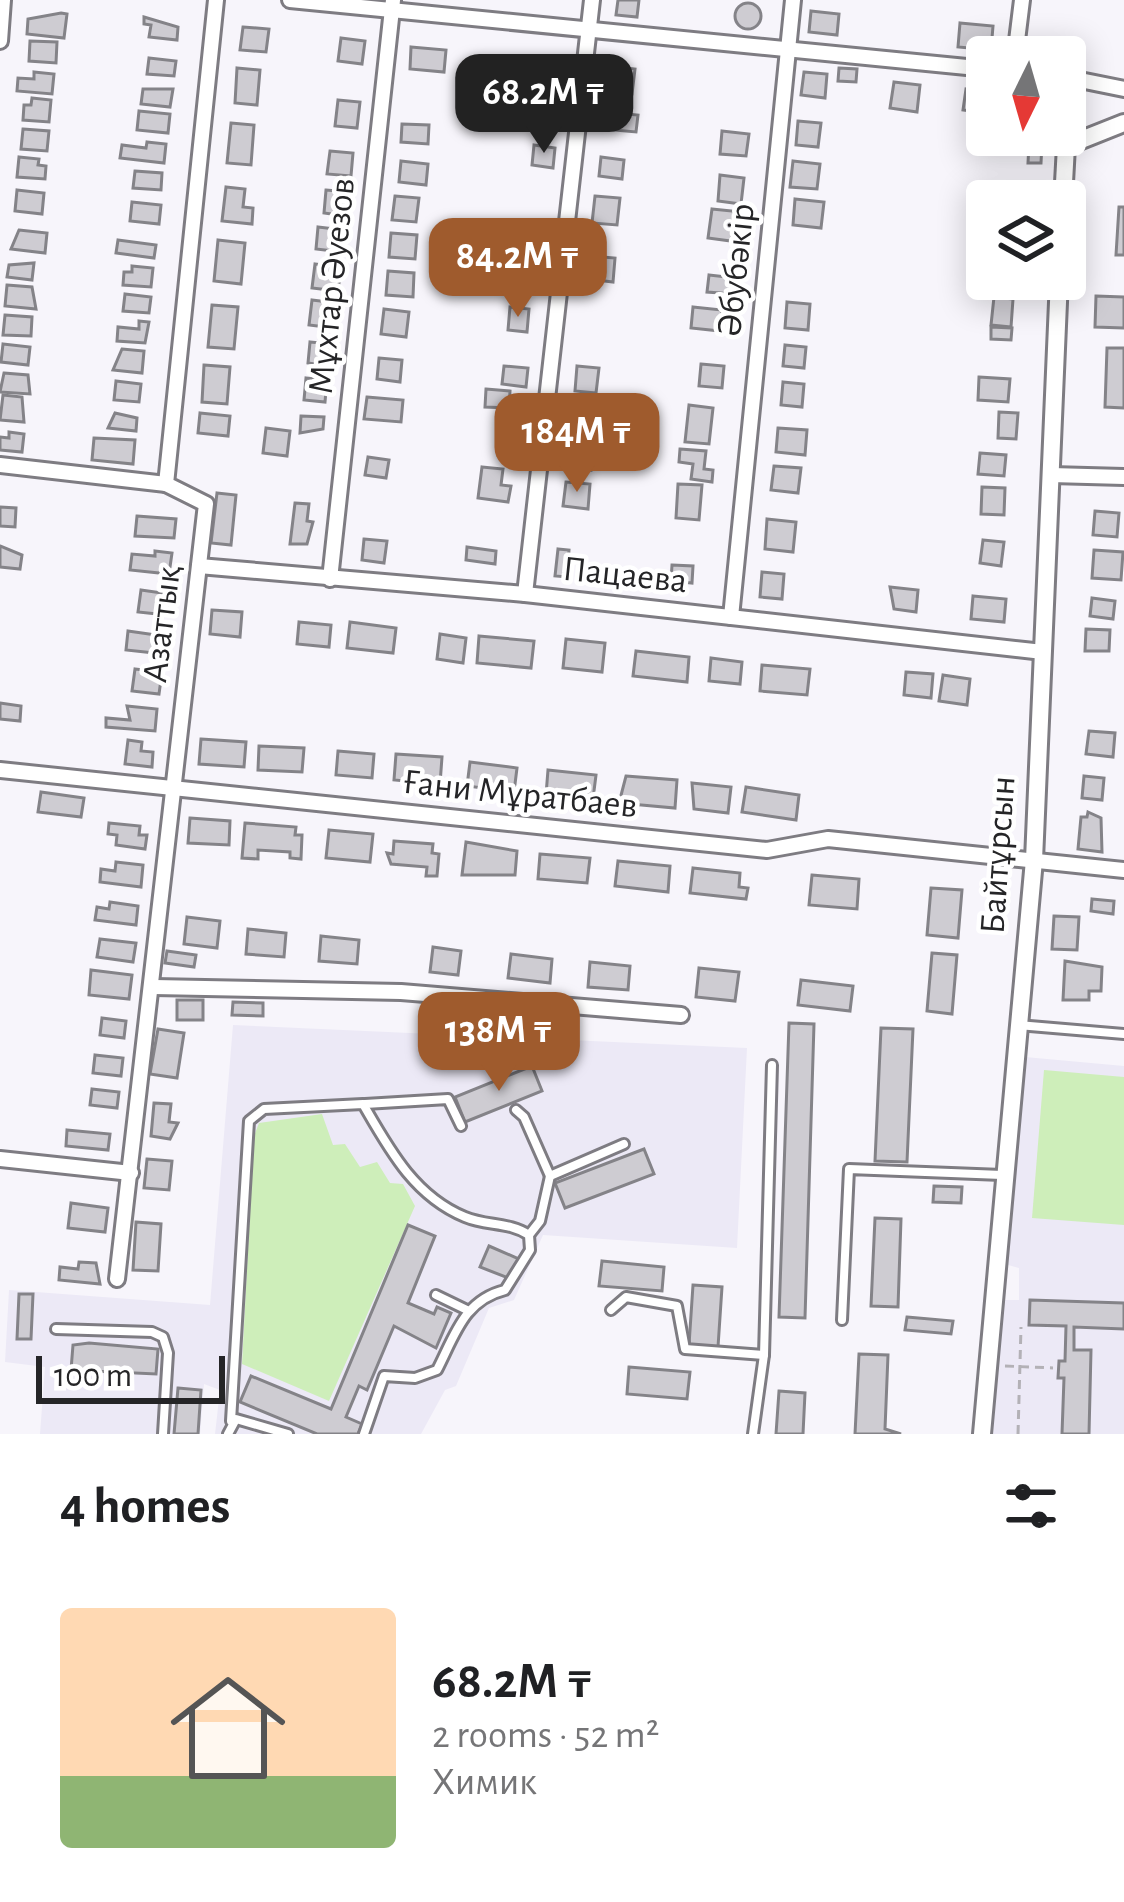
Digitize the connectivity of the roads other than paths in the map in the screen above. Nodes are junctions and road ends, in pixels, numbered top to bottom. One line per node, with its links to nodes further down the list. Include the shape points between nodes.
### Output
1 (3, 0): 10 (street)
2 (216, 0): 21 (street)
3 (290, 0): 7 (street)
4 (592, 0): 8 (street)
5 (794, 0): 11 (street, Әбубәкір)
6 (1022, 0): 9 (street)
7 (393, 5): 8 (street); 23 (street, Мұхтар Әуезов)
8 (589, 30): 11 (street); 24 (street)
9 (1018, 36)
10 (0, 41)
11 (788, 50): 12 (street); 25 (street, Әбубәкір)
12 (966, 67)
13 (1086, 81): 14 (street)
14 (1124, 89)
15 (1124, 123): 16 (street)
16 (1086, 138)
17 (1058, 300): 19 (street, Байтұрсын)
18 (0, 465): 21 (street)
19 (1051, 475): 20 (street); 26 (street, Байтұрсын)
20 (1124, 477)
21 (166, 484): 22 (street, Азаттық, via 206,504)
22 (199, 566): 23 (street, Пацаева); 28 (street, Азаттық)
23 (330, 579): 24 (street, Пацаева)
24 (525, 594): 25 (street, Пацаева)
25 (731, 617): 26 (street, Пацаева)
26 (1043, 652): 29 (street, Байтұрсын)
27 (0, 770): 28 (street, Ғани Мұратбаев)
28 (172, 788): 29 (street, Ғани Мұратбаев, via 767,850 828,839); 31 (street, Азаттық)
29 (1034, 860): 30 (street, Ғани Мұратбаев); 33 (street, Байтұрсын)
30 (1124, 870)
31 (154, 987): 32 (street, via 401,992); 41 (street, Азаттық)
32 (681, 1015)
33 (1017, 1025): 34 (lane); 42 (street, Байтұрсын)
34 (1124, 1034)
35 (772, 1065): 51 (lane)
36 (363, 1104): 38 (lane, via 448,1099); 44 (lane, via 395,1160 439,1204); 52 (lane, via 264,1109 249,1121)
37 (516, 1110): 43 (lane)
38 (461, 1126)
39 (624, 1144): 43 (lane)
40 (0, 1159): 41 (street)
41 (131, 1173): 45 (street, Азаттық)
42 (1002, 1175): 49 (lane, via 849,1169); 58 (street, Байтұрсын)
43 (550, 1176): 44 (lane)
44 (529, 1235): 47 (lane, via 518,1276)
45 (117, 1280)
46 (436, 1295): 47 (lane)
47 (467, 1310): 56 (lane, via 437,1370 384,1376)
48 (611, 1310): 51 (lane, via 626,1297 665,1301 677,1306 685,1349)
49 (842, 1320)
50 (56, 1329): 53 (lane, via 164,1336)
51 (764, 1354): 57 (lane)
52 (231, 1420): 54 (lane); 55 (lane)
53 (163, 1434)
54 (228, 1434)
55 (288, 1434)
56 (364, 1434)
57 (753, 1434)
58 (982, 1434)

